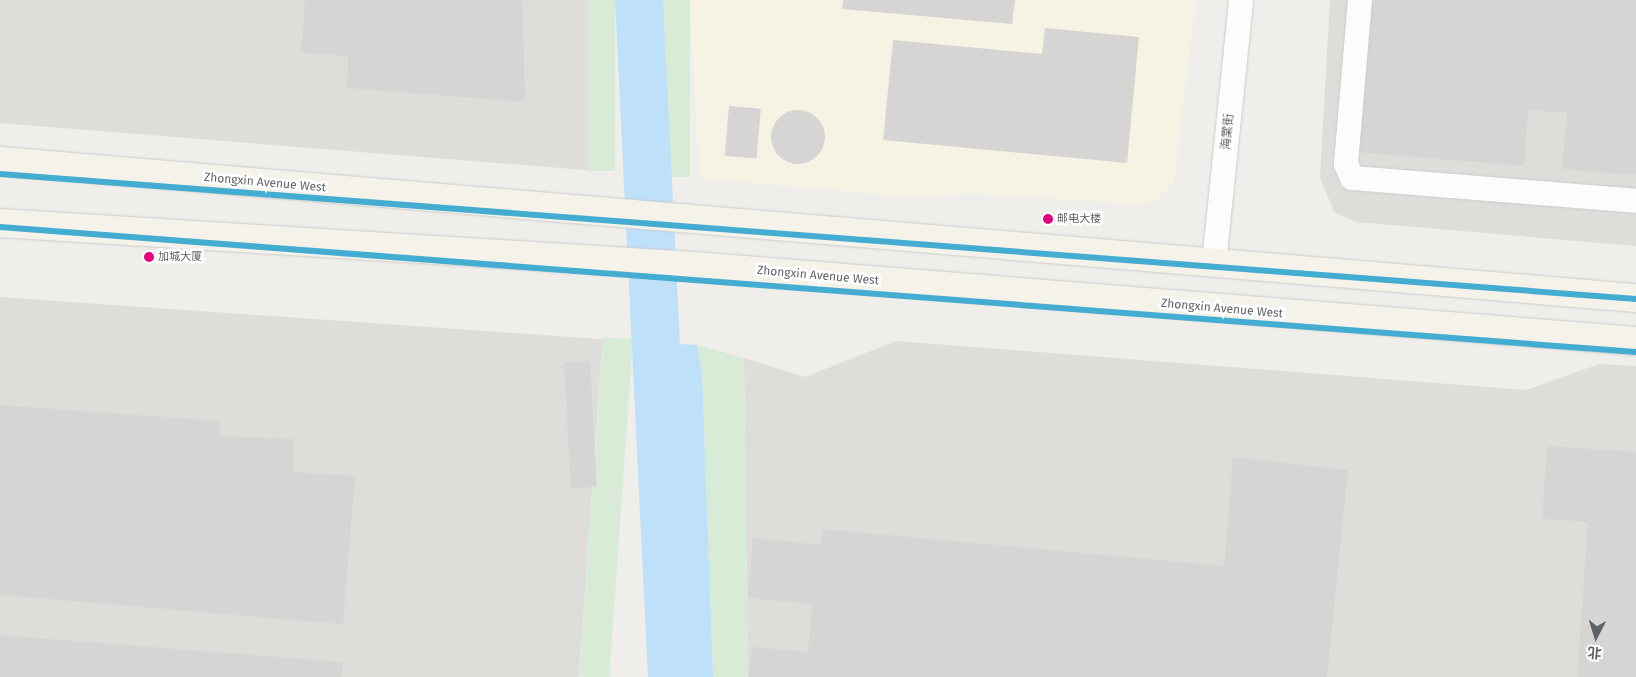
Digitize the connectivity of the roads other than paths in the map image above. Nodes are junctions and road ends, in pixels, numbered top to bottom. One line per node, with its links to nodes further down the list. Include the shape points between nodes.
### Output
1 (1241, 0): 6 (street, 海棠街)
2 (1360, 0): 4 (street, via 1346,164 1352,178)
3 (0, 161): 6 (main road, Zhongxin Avenue West)
4 (1636, 201)
5 (0, 223): 8 (main road, Zhongxin Avenue West, via 694,266)
6 (1214, 263): 7 (main road, Zhongxin Avenue West)
7 (1636, 298)
8 (1636, 341)

